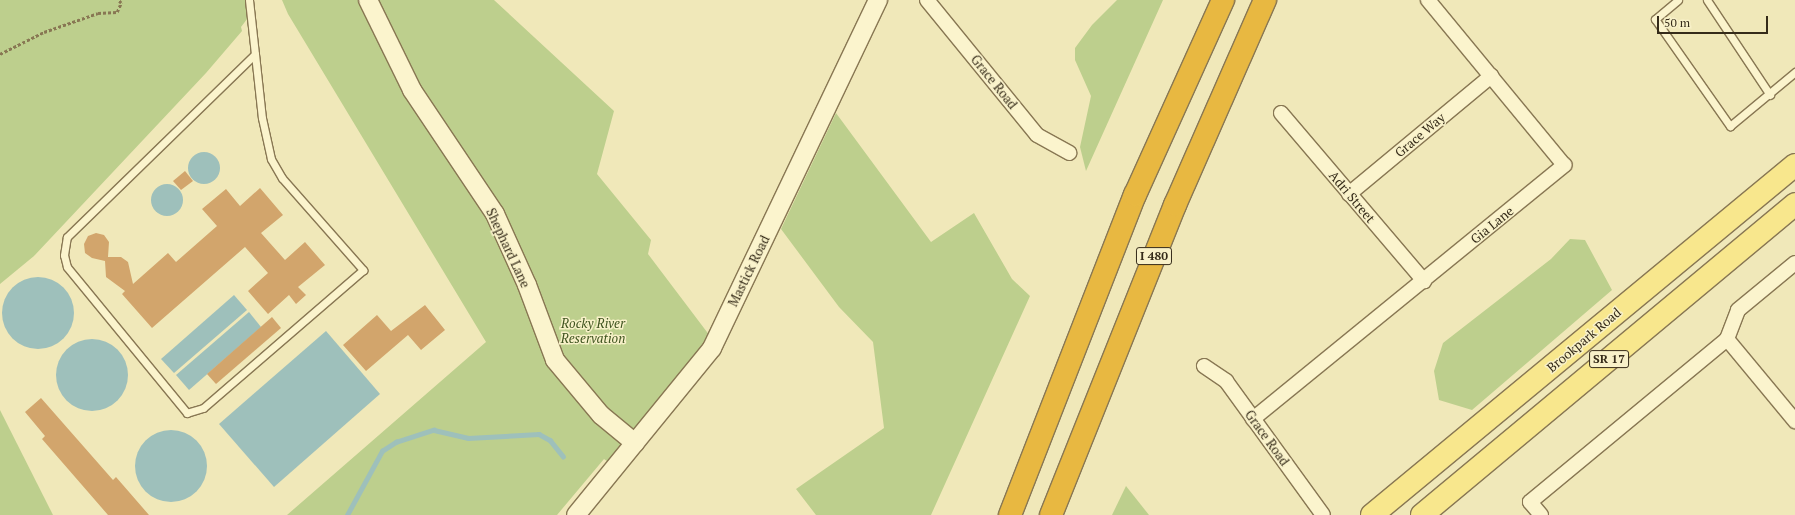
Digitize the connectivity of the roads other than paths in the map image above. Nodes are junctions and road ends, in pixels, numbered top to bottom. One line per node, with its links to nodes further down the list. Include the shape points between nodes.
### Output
1 (249, 0): 10 (lane)
2 (368, 0): 25 (street, Shephard Lane, via 412,90 495,214 527,285 555,360 601,415)
3 (878, 0): 25 (street, Mastick Road, via 712,348)
4 (927, 0): 15 (street, Grace Road, via 1037,135)
5 (1223, 0): 27 (highway, I 480, via 1135,195)
6 (1265, 0): 28 (highway, I 480, via 1175,205)
7 (1428, 0): 12 (street, Gia Lane)
8 (1678, 0): 13 (lane, via 1655,19 1730,126)
9 (1707, 0): 13 (lane)
10 (255, 54): 10 (lane, via 262,118 271,159 282,178 363,270 203,408 187,413 67,267 64,255 67,237)
11 (1795, 72): 13 (lane)
12 (1491, 76): 17 (street, Grace Way); 20 (street, Gia Lane, via 1564,165)
13 (1770, 95)
14 (1281, 113): 17 (street, Adri Street)
15 (1069, 153)
16 (1795, 165): 30 (main road, Brookpark Road / SR 17)
17 (1349, 194): 20 (street, Adri Street)
18 (1795, 204): 31 (main road, SR 17)
19 (1795, 263): 21 (street, via 1738,310)
20 (1424, 281): 23 (street, Gia Lane)
21 (1727, 339): 24 (street); 32 (street, via 1530,502)
22 (1204, 366): 23 (street, Grace Road, via 1226,381)
23 (1253, 418): 29 (street, Grace Road)
24 (1795, 421)
25 (635, 443): 26 (street, Mastick Road)
26 (576, 515)
27 (1010, 515)
28 (1051, 515)
29 (1323, 515)
30 (1372, 515)
31 (1422, 515)
32 (1541, 515)

